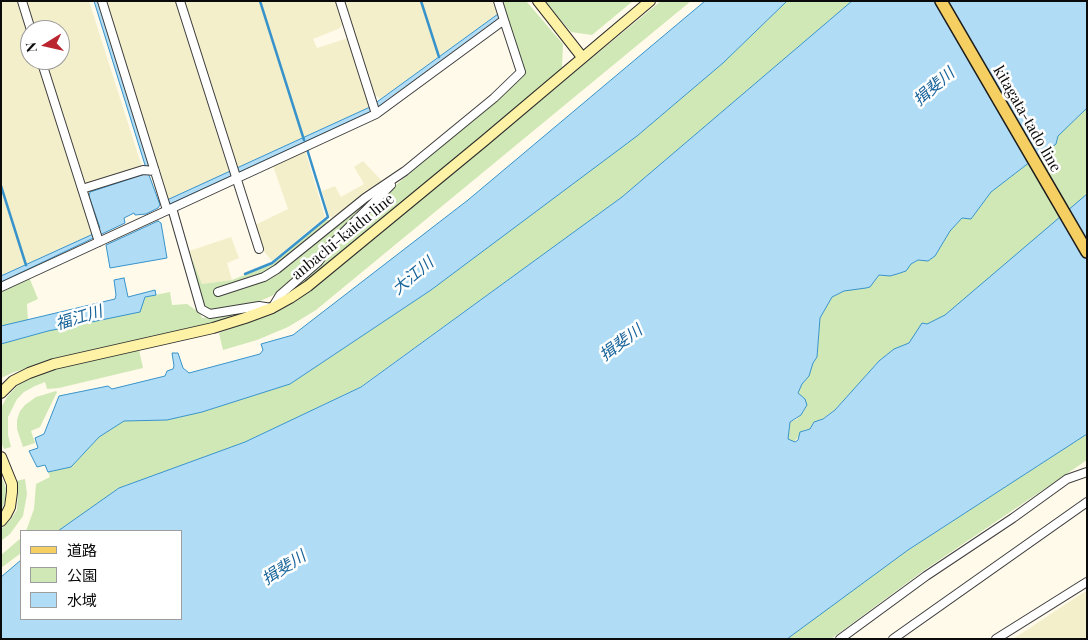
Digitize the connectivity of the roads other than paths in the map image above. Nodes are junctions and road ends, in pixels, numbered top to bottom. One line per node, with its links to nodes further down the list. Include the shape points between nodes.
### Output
1 (22, 1): 9 (street)
2 (102, 1): 14 (street)
3 (180, 1): 16 (street)
4 (340, 1): 13 (street)
5 (498, 1): 10 (street)
6 (538, 1): 11 (main road)
7 (650, 1): 11 (main road, anbachi-kaidu line)
8 (941, 1): 21 (main road, kitagata-tado line)
9 (28, 20)
10 (504, 20): 13 (street); 15 (street, via 521,72)
11 (582, 57): 24 (main road, anbachi-kaidu line, via 315,280)
12 (44, 70): 17 (street)
13 (375, 109): 16 (street)
14 (150, 170): 17 (street); 18 (street)
15 (405, 171): 23 (street, via 277,269 264,277); 24 (street, via 318,262 280,295)
16 (235, 174): 18 (street); 20 (street)
17 (82, 189): 19 (street)
18 (170, 209): 19 (street); 24 (street, via 201,309 210,314 259,306)
19 (98, 237): 22 (street)
20 (259, 249)
21 (1087, 252)
22 (1, 287)
23 (218, 292)
24 (272, 308): 25 (main road, anbachi-kaidu line, via 213,328 54,364 13,381)
25 (1, 394)
26 (1, 457): 29 (main road, via 12,492 10,507)
27 (1087, 472): 31 (street, via 1066,479)
28 (1087, 502): 32 (street)
29 (1, 521)
30 (1087, 582): 33 (street)
31 (840, 639)
32 (893, 639)
33 (996, 639)

